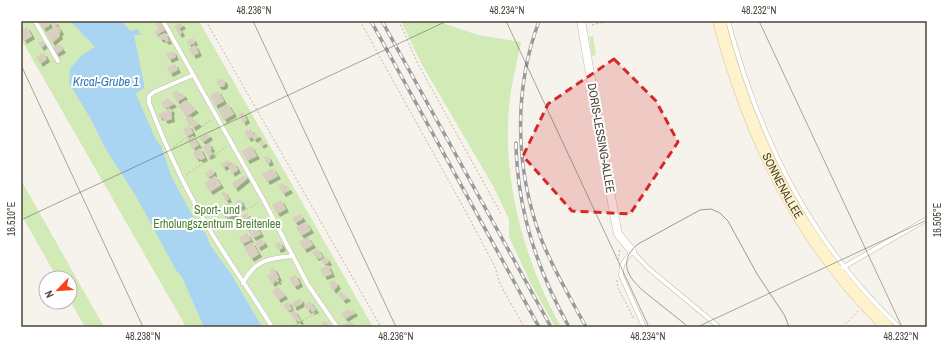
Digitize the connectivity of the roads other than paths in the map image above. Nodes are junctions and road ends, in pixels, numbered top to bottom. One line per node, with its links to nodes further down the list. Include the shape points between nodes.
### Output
1 (35, 21): 6 (lane)
2 (163, 21): 7 (lane)
3 (581, 21): 9 (street, DORIS-LESSING-ALLEE, via 618,234)
4 (719, 21): 11 (street, SONNENALLEE, via 745,106 774,173 801,221)
5 (728, 21): 11 (lane, via 754,104 782,171)
6 (58, 61)
7 (193, 75): 10 (lane); 12 (lane, via 154,92 149,96 149,103 181,178)
8 (927, 219): 11 (lane)
9 (632, 251): 15 (lane, via 622,265 620,276); 16 (lane, via 648,268)
10 (293, 256): 12 (lane, via 259,263); 14 (lane)
11 (840, 269): 17 (street, SONNENALLEE); 18 (lane)
12 (243, 283): 13 (lane)
13 (272, 327)
14 (336, 327)
15 (644, 327)
16 (720, 327)
17 (887, 327)
18 (898, 327)

